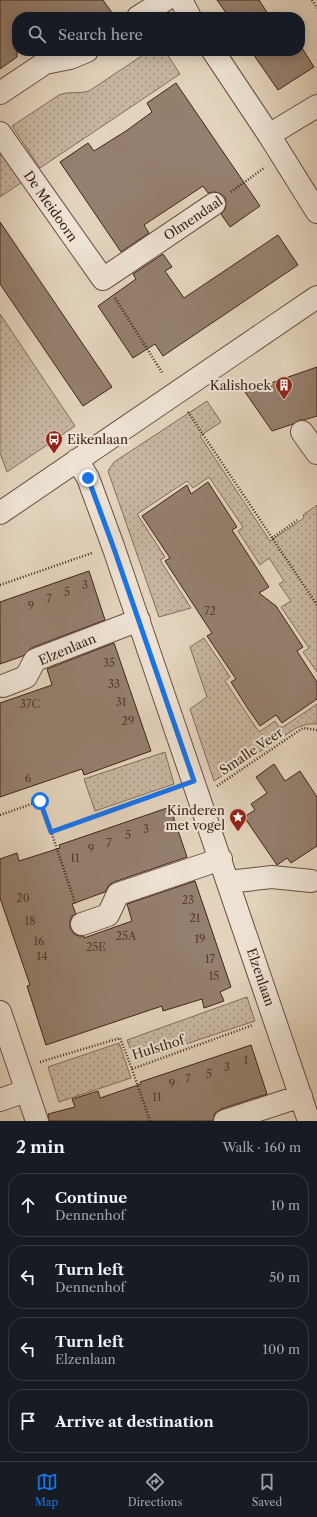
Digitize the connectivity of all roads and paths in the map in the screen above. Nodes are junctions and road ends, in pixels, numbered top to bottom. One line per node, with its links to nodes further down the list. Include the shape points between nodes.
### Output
1 (165, 0): 5 (street)
2 (181, 0): 6 (street)
3 (312, 0): 4 (path)
4 (317, 8)
5 (146, 12)
6 (187, 12)
7 (71, 56): 9 (street, via 46,63)
8 (216, 56): 12 (street)
9 (0, 94)
10 (317, 106): 12 (street)
11 (0, 132): 16 (street, De Meidoorn)
12 (270, 135): 13 (street)
13 (282, 156): 14 (path, Olmendaal); 15 (street)
14 (214, 204): 16 (street, Olmendaal)
15 (317, 212)
16 (103, 279): 18 (path)
17 (317, 297): 18 (street)
18 (175, 393): 21 (street); 24 (path)
19 (302, 432): 20 (street)
20 (317, 453)
21 (77, 460): 22 (street); 25 (street, Elzenlaan, via 88,478)
22 (0, 513)
23 (297, 520): 24 (path)
24 (272, 538): 27 (path)
25 (113, 546): 26 (path); 28 (street, Elzenlaan)
26 (0, 585)
27 (317, 605)
28 (139, 620): 29 (street, Elzenlaan, via 35,660 26,677); 31 (street, Elzenlaan)
29 (3, 686)
30 (317, 730): 31 (path, Smalle Veer, via 303,728)
31 (197, 789): 33 (path, Smalle Veer); 34 (street, Elzenlaan)
32 (0, 815): 33 (path, via 40,801)
33 (51, 832): 37 (path)
34 (221, 859): 35 (street, Elzenlaan); 37 (street, via 118,894 108,915)
35 (228, 882): 36 (street, via 272,877); 39 (street, Elzenlaan)
36 (311, 882)
37 (82, 924)
38 (0, 1012): 40 (street)
39 (275, 1018): 41 (path, Hulsthof); 43 (street, Elzenlaan)
40 (19, 1068): 41 (path, Hulsthof, via 120,1038); 42 (street)
41 (132, 1069): 46 (path)
42 (26, 1091): 44 (street); 45 (street)
43 (301, 1096): 47 (street); 48 (street, Elzenlaan)
44 (0, 1100)
45 (37, 1121)
46 (150, 1121)
47 (225, 1121)
48 (309, 1121)

